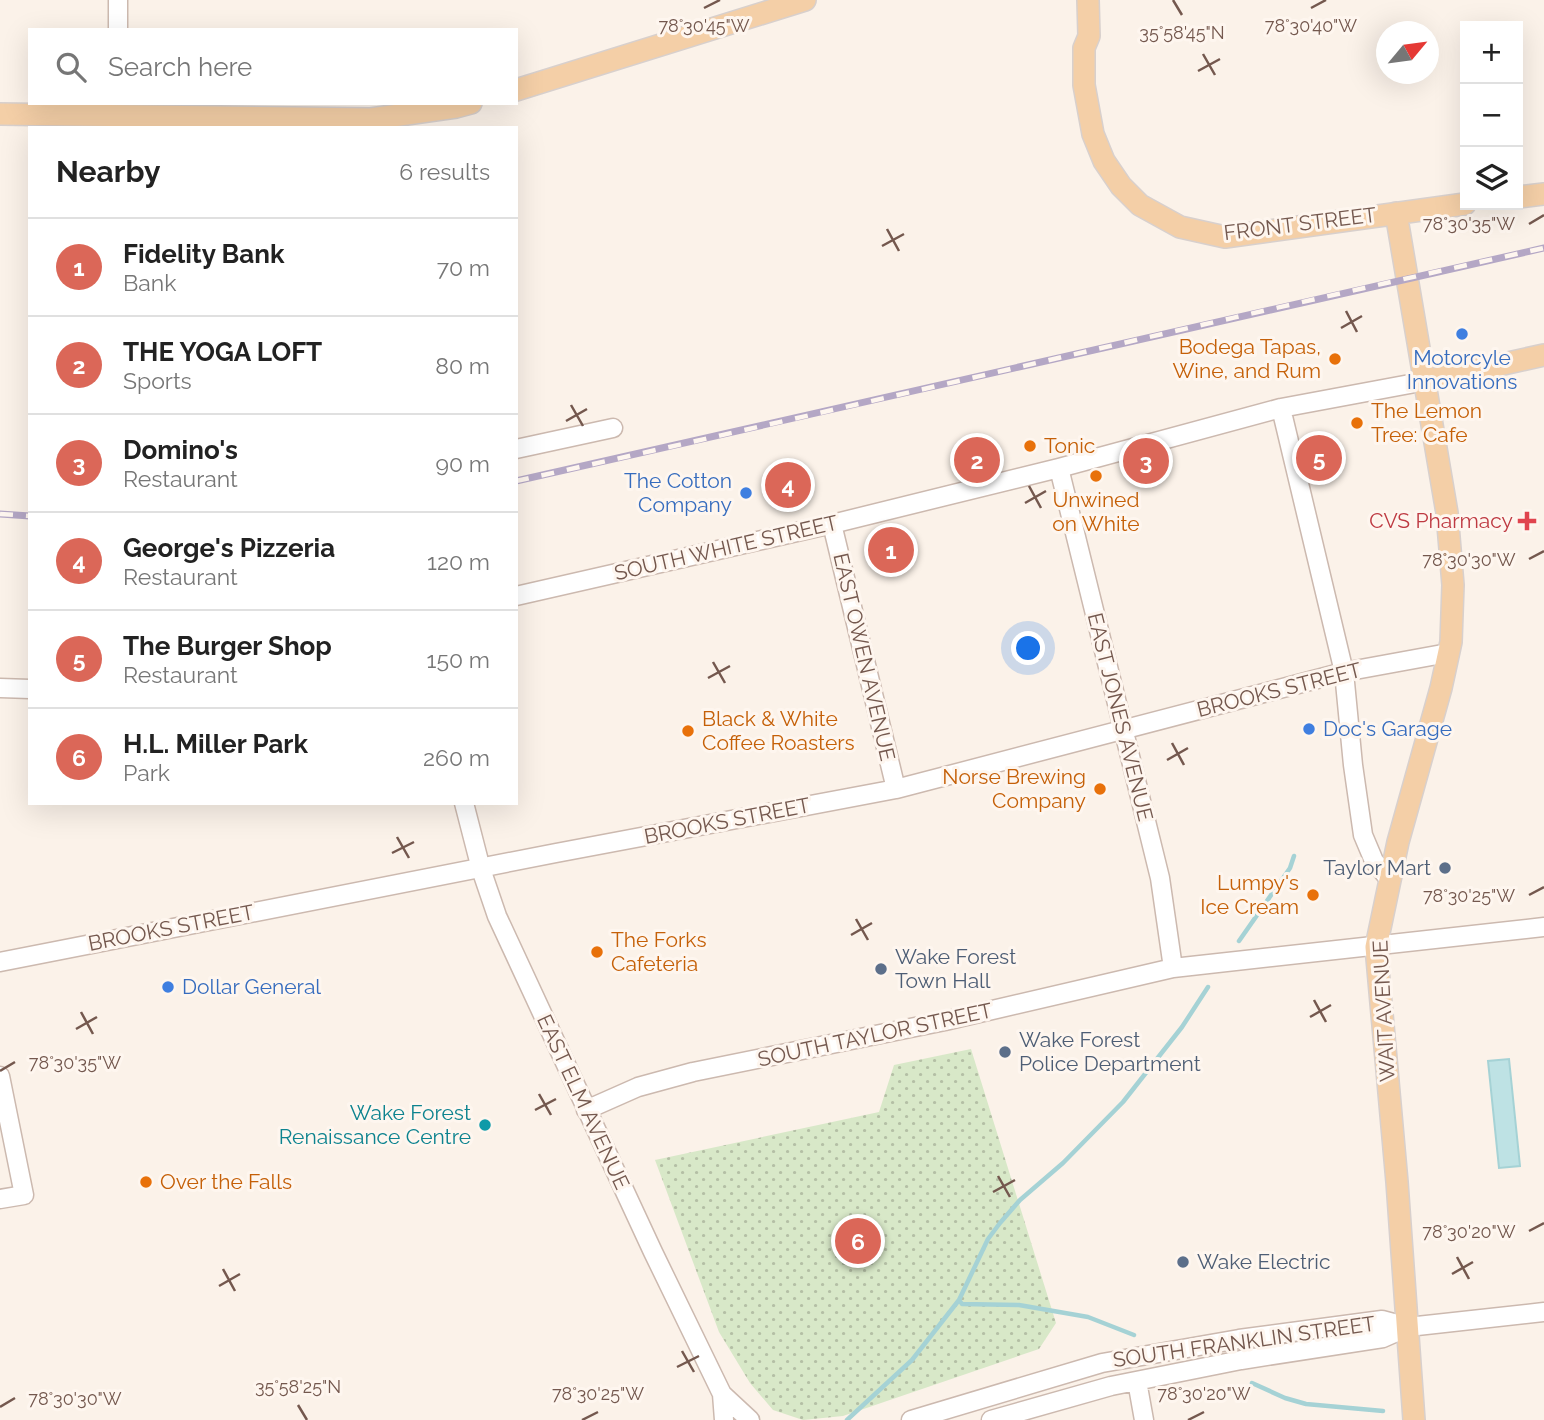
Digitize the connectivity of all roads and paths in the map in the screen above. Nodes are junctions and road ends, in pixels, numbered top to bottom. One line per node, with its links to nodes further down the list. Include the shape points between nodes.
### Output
1 (118, 0): 6 (street)
2 (805, 0): 5 (main road)
3 (1076, 0): 7 (main road)
4 (1088, 0): 7 (main road, via 1089,36)
5 (776, 4): 8 (main road)
6 (118, 28)
7 (1084, 48): 17 (main road, FRONT STREET, via 1084,85 1093,134 1104,161 1140,205 1180,228 1225,237)
8 (518, 89)
9 (461, 105): 13 (main road)
10 (116, 109): 12 (main road); 13 (main road)
11 (0, 114): 12 (main road)
12 (52, 122)
13 (371, 123)
14 (1544, 194): 15 (main road)
15 (1523, 196)
16 (1460, 205): 17 (main road, FRONT STREET)
17 (1396, 213): 19 (main road, WAIT AVENUE)
18 (1544, 355): 19 (main road)
19 (1426, 381): 20 (street, SOUTH WHITE STREET); 26 (main road, WAIT AVENUE, via 1451,547 1454,585)
20 (1281, 408): 23 (street, SOUTH WHITE STREET); 27 (street)
21 (613, 428): 22 (street)
22 (518, 449)
23 (1059, 468): 24 (street, SOUTH WHITE STREET); 30 (street, EAST JONES AVENUE)
24 (832, 524): 25 (street, SOUTH WHITE STREET); 31 (street, EAST OWEN AVENUE)
25 (518, 596)
26 (1448, 653): 27 (street, BROOKS STREET); 34 (main road, WAIT AVENUE)
27 (1344, 672): 30 (street, BROOKS STREET); 34 (street, via 1363,835 1374,861)
28 (0, 688): 29 (street)
29 (28, 689)
30 (1122, 730): 31 (street, BROOKS STREET); 38 (street, EAST JONES AVENUE, via 1160,878)
31 (895, 789): 33 (street, BROOKS STREET)
32 (465, 805): 33 (street, EAST ELM AVENUE)
33 (481, 869): 37 (street, BROOKS STREET); 40 (street, EAST ELM AVENUE, via 497,916)
34 (1389, 879): 36 (main road, WAIT AVENUE)
35 (1544, 927): 36 (street, SOUTH TAYLOR STREET)
36 (1376, 947): 38 (street, SOUTH TAYLOR STREET); 43 (main road, WAIT AVENUE)
37 (0, 962)
38 (1172, 968): 40 (street, SOUTH TAYLOR STREET, via 693,1072 638,1087)
39 (0, 1076): 41 (street, via 24,1195)
40 (586, 1110): 45 (street, EAST ELM AVENUE)
41 (0, 1199)
42 (1544, 1312): 43 (street)
43 (1408, 1326): 44 (street, SOUTH FRANKLIN STREET, via 1383,1338); 48 (street, SOUTH FRANKLIN STREET, via 1382,1320 1102,1363); 51 (main road, WAIT AVENUE)
44 (1137, 1381): 49 (street, SOUTH FRANKLIN STREET); 50 (street)
45 (722, 1394): 46 (street, EAST ELM AVENUE); 47 (street, EAST ELM AVENUE)
46 (724, 1420)
47 (750, 1420)
48 (911, 1420)
49 (991, 1420)
50 (1144, 1420)
51 (1414, 1420)

